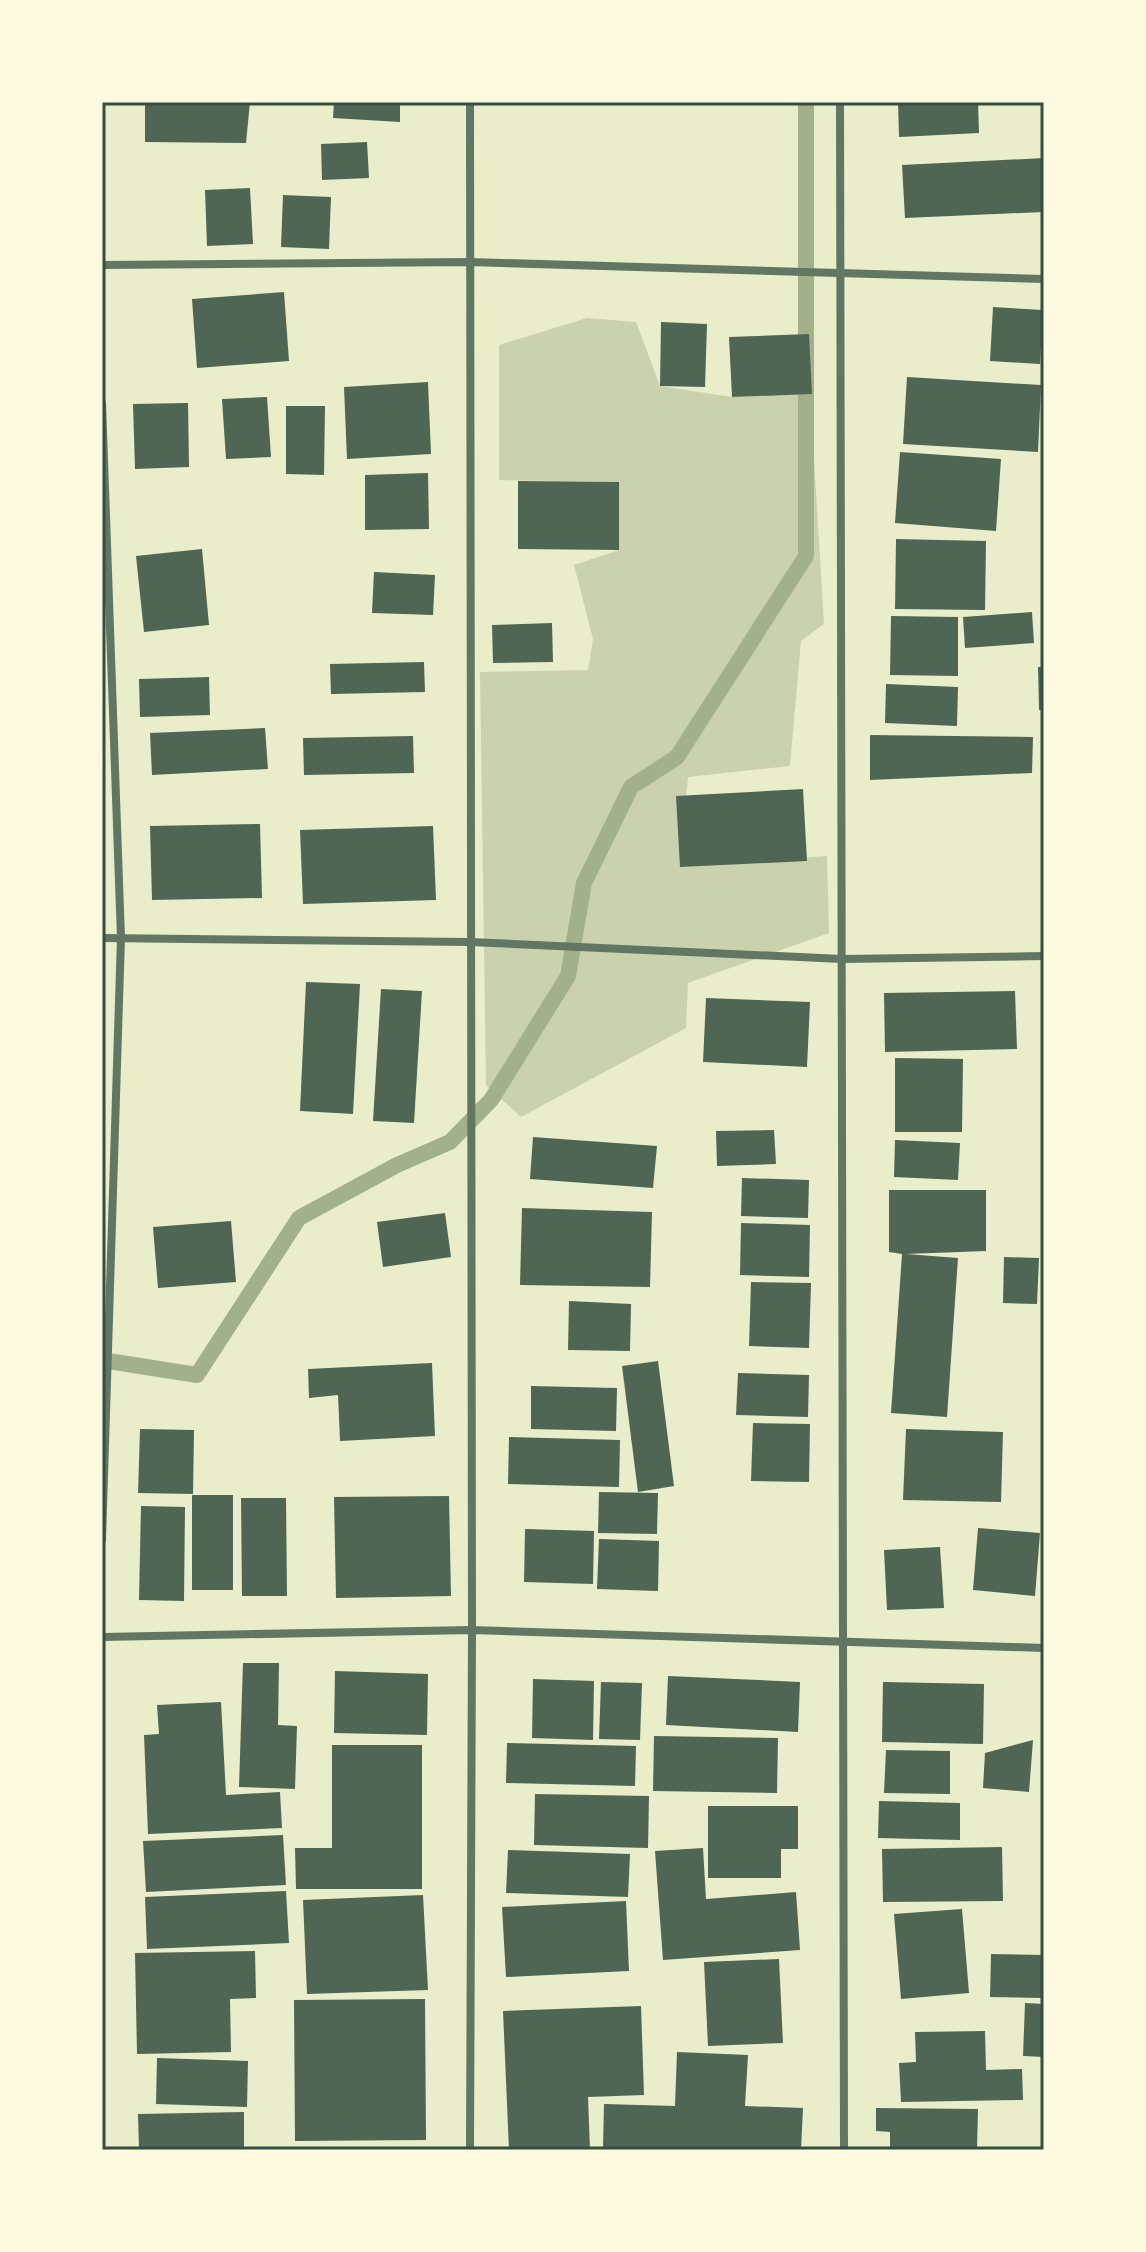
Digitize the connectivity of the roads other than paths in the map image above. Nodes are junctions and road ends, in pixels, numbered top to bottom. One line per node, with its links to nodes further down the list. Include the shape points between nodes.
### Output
1 (470, 102): 3 (street)
2 (840, 102): 5 (street)
3 (470, 262): 4 (street); 5 (street); 10 (street)
4 (102, 265)
5 (839, 272): 6 (street); 12 (street)
6 (1044, 279)
7 (102, 403): 9 (street)
8 (102, 938): 9 (street)
9 (121, 938): 10 (street); 13 (street)
10 (470, 942): 12 (street); 14 (street)
11 (1044, 956): 12 (street)
12 (842, 959): 16 (street)
13 (102, 1540)
14 (472, 1630): 15 (street); 16 (street); 18 (street)
15 (102, 1637)
16 (845, 1642): 17 (street); 19 (street)
17 (1044, 1648)
18 (470, 2150)
19 (844, 2150)

